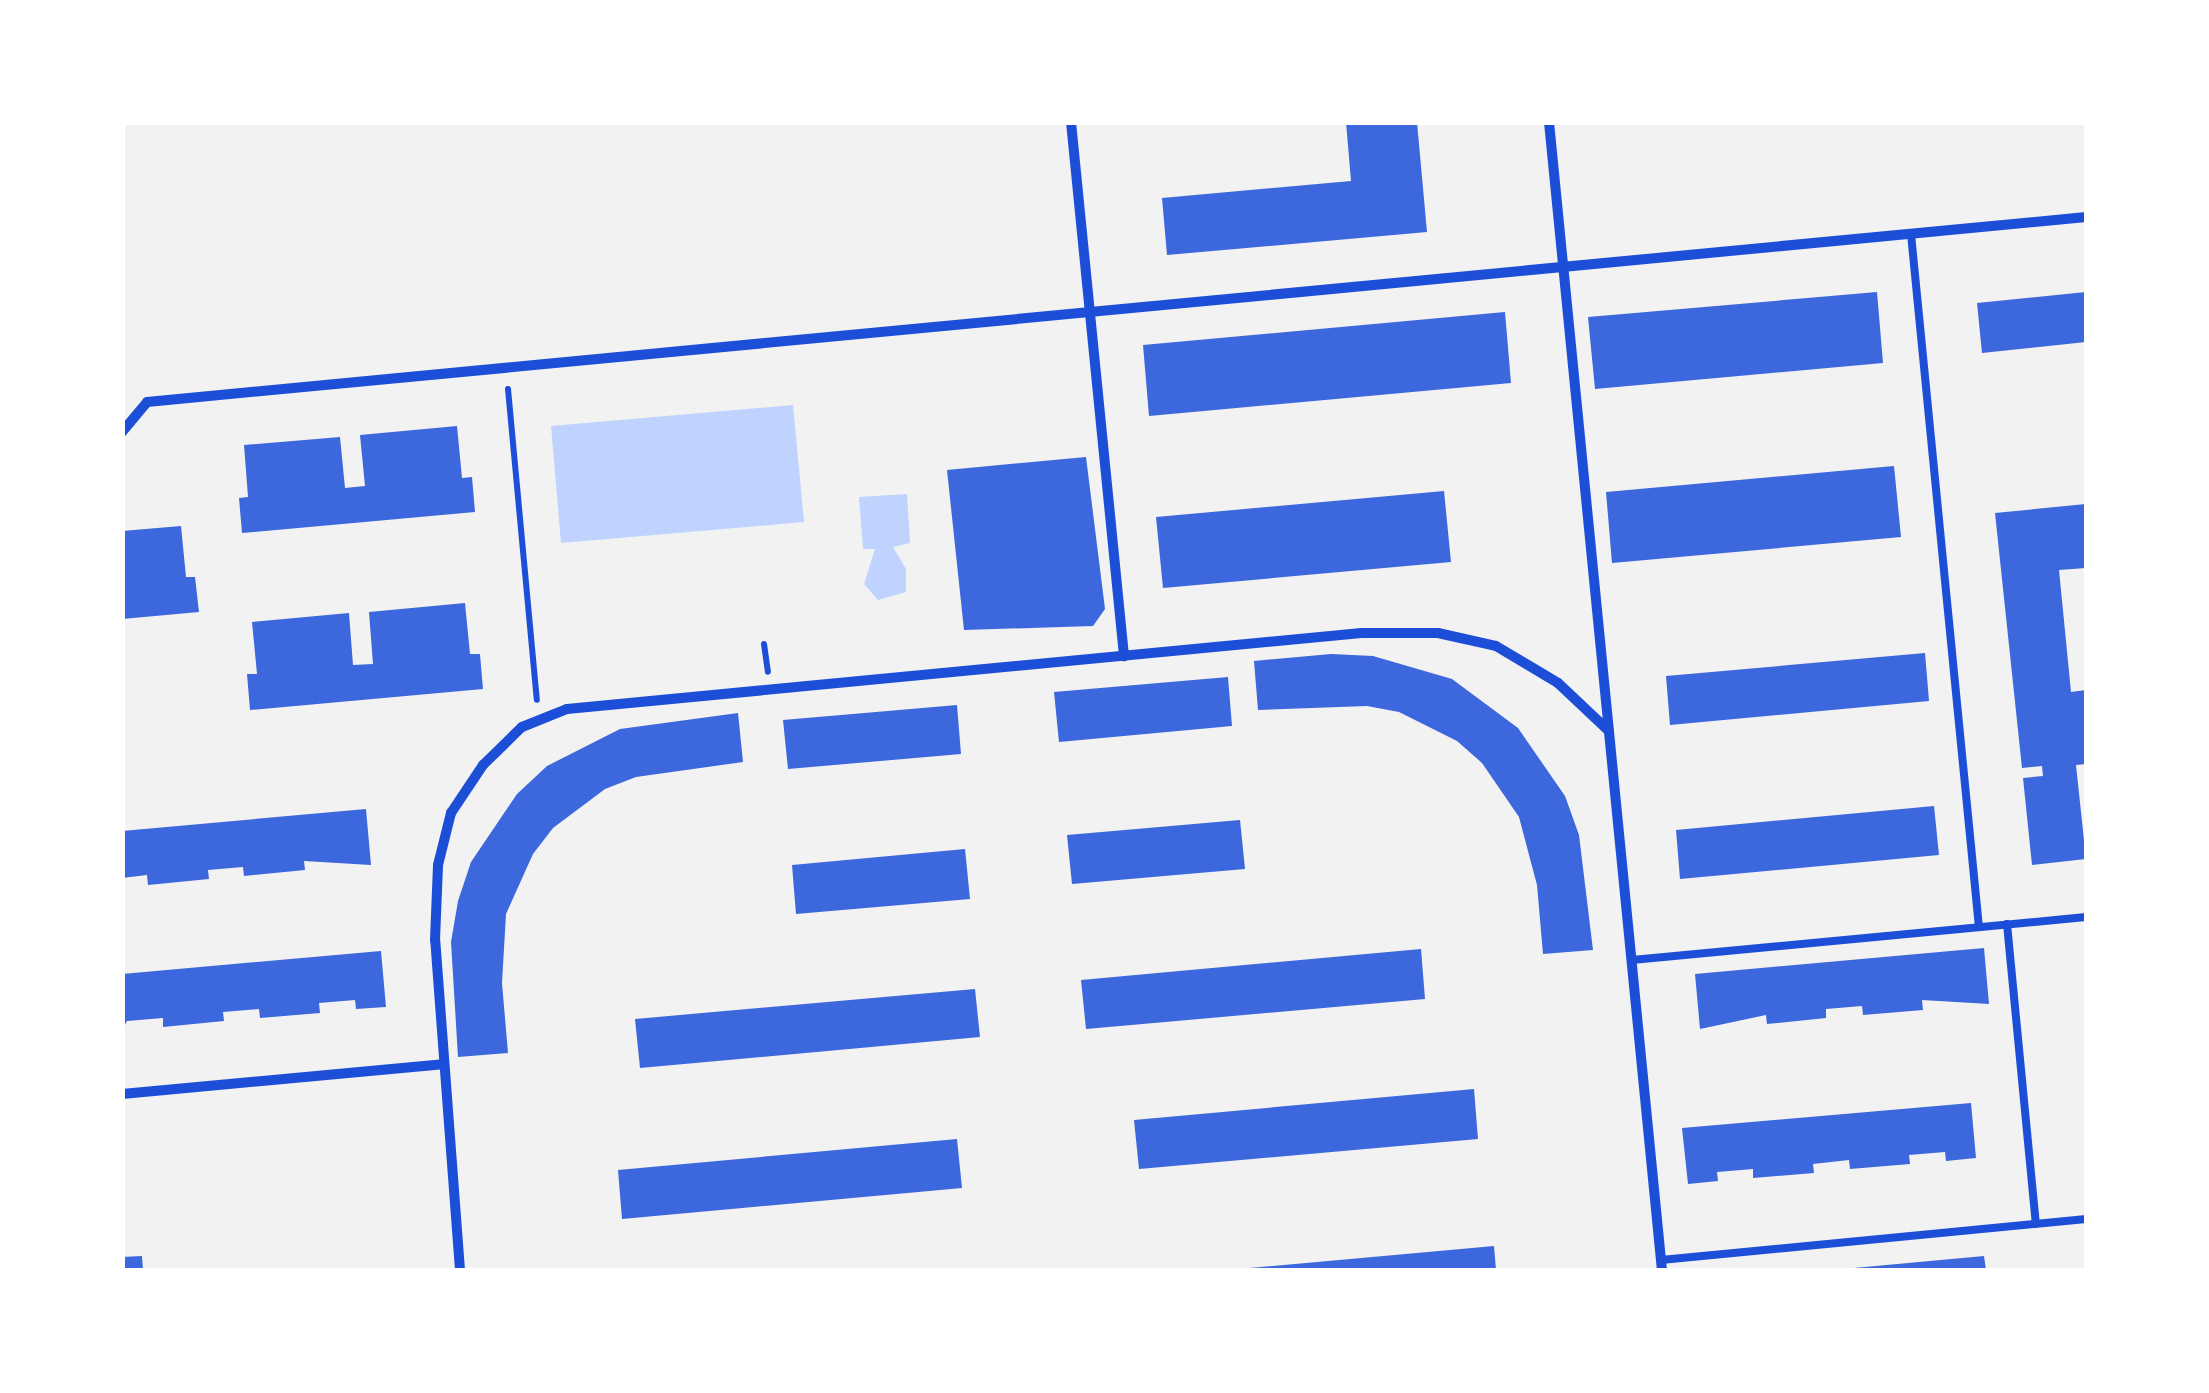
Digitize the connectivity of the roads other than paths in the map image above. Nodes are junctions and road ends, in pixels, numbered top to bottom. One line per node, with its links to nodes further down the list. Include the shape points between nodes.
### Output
1 (1071, 122): 6 (street)
2 (1549, 122): 5 (street)
3 (2086, 217): 4 (street)
4 (1911, 234): 5 (street); 12 (lane)
5 (1563, 267): 6 (street); 9 (street)
6 (1090, 312): 7 (street, via 148,402); 8 (street)
7 (122, 432)
8 (1124, 656): 9 (street, via 1361,633 1438,633 1496,646 1558,683); 14 (street, via 567,709 539,720 483,765 452,813 438,865 435,940)
9 (1609, 731): 13 (street)
10 (2086, 917): 11 (lane)
11 (2007, 924): 12 (lane); 17 (lane)
12 (1980, 927): 13 (lane)
13 (1632, 960): 18 (street)
14 (442, 1064): 15 (street); 19 (street)
15 (122, 1094)
16 (2086, 1219): 17 (lane)
17 (2036, 1224): 18 (lane)
18 (1662, 1265)
19 (460, 1270)

